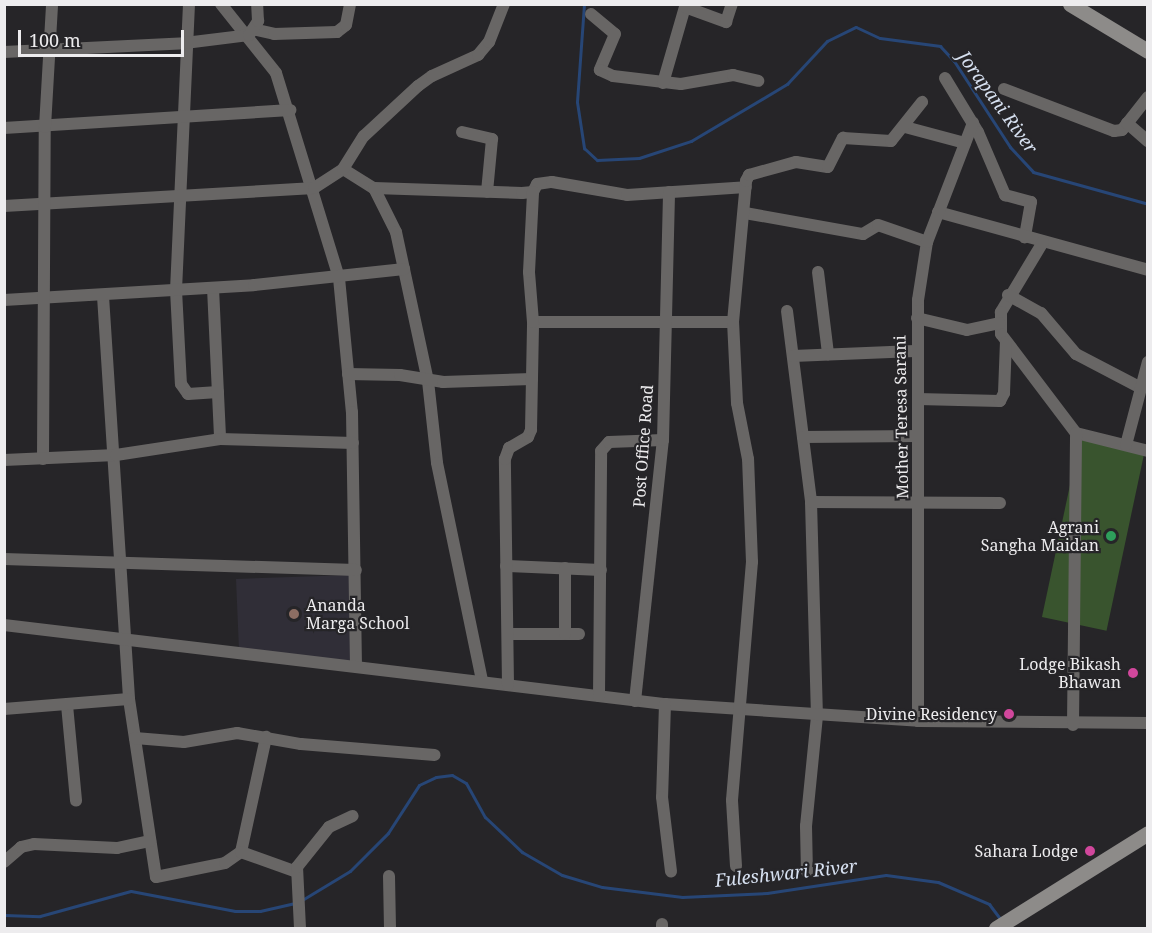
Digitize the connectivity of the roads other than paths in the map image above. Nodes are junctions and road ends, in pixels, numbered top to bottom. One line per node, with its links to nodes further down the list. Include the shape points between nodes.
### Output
1 (52, 4): 12 (street)
2 (189, 4): 11 (street)
3 (221, 4): 10 (street)
4 (257, 4): 10 (street, via 259,16)
5 (350, 4): 10 (street, via 346,25 338,32)
6 (504, 4): 31 (street, via 489,42 478,55 418,86 364,136)
7 (732, 4): 17 (street, via 726,22 685,7)
8 (1070, 4): 13 (main road)
9 (591, 14): 17 (street, via 615,34 600,70 614,76)
10 (251, 32): 11 (street); 21 (street, via 276,73)
11 (185, 43): 12 (street); 22 (street)
12 (50, 49): 14 (street); 25 (street)
13 (1148, 51)
14 (4, 52)
15 (945, 78): 23 (street)
16 (758, 81): 17 (street, via 733,75 681,84)
17 (663, 83)
18 (1004, 88): 24 (street, via 1110,130 1122,130)
19 (1148, 97): 24 (street)
20 (922, 102): 26 (street)
21 (290, 110): 22 (street); 33 (street)
22 (183, 117): 25 (street); 38 (street)
23 (973, 123): 30 (street, Mother Teresa Sarani); 43 (street, via 1005,195 1031,202)
24 (1127, 123): 29 (street)
25 (45, 127): 27 (street); 39 (street)
26 (905, 127): 30 (street); 32 (street, via 891,141 843,138 828,167 809,162 783,165 749,175)
27 (4, 128)
28 (462, 132): 35 (street, via 492,139)
29 (1148, 141)
30 (965, 143): 42 (street, Mother Teresa Sarani)
31 (343, 169): 33 (street); 34 (street)
32 (746, 187): 37 (street); 41 (street)
33 (314, 188): 38 (street); 49 (street)
34 (374, 188): 35 (street); 46 (street, via 396,232)
35 (487, 192): 36 (street)
36 (533, 192): 37 (street, via 537,184 544,182 619,194); 59 (street, via 529,272)
37 (669, 192): 58 (street, Post Office Road)
38 (181, 195): 39 (street); 51 (street)
39 (45, 203): 40 (street); 54 (street)
40 (4, 206)
41 (745, 213): 44 (street, via 863,234 878,225); 60 (street)
42 (938, 213): 43 (street); 44 (street, Mother Teresa Sarani)
43 (1025, 237): 45 (street)
44 (927, 242): 57 (street, Mother Teresa Sarani)
45 (1043, 242): 47 (street); 52 (street)
46 (404, 269): 49 (street); 69 (street)
47 (1148, 270)
48 (818, 272): 64 (street)
49 (339, 278): 50 (street); 67 (street)
50 (213, 288): 51 (street); 71 (street)
51 (176, 290): 53 (street); 71 (street, via 183,391)
52 (1008, 295): 61 (street); 70 (street, via 1041,313 1076,354)
53 (103, 296): 54 (street); 81 (street)
54 (44, 299): 55 (street); 82 (street)
55 (4, 300)
56 (787, 311): 65 (street)
57 (917, 318): 61 (street, via 967,330); 63 (street, Mother Teresa Sarani)
58 (666, 320): 59 (street); 60 (street); 77 (street, Post Office Road)
59 (533, 322): 68 (street)
60 (733, 322): 107 (street, via 753,562)
61 (999, 323): 62 (street)
62 (1006, 342): 72 (street, via 1004,393 1000,401); 73 (street)
63 (915, 351): 64 (street); 72 (street, Mother Teresa Sarani)
64 (828, 354): 65 (street)
65 (793, 356): 75 (street)
66 (1148, 362): 70 (street)
67 (348, 374): 69 (street, via 399,375); 78 (street)
68 (532, 379): 69 (street); 89 (street, via 531,433 509,448 505,459)
69 (428, 381): 99 (street, via 437,464)
70 (1138, 387): 79 (street)
71 (218, 392): 76 (street)
72 (918, 399): 74 (street, Mother Teresa Sarani)
73 (1076, 433): 79 (street); 111 (street)
74 (918, 436): 75 (street); 84 (street, Mother Teresa Sarani)
75 (803, 437): 85 (street)
76 (220, 439): 78 (street); 81 (street)
77 (663, 440): 92 (street, via 609,442 601,451); 103 (street, Post Office Road)
78 (353, 443): 91 (street)
79 (1126, 445): 80 (street)
80 (1148, 450)
81 (116, 455): 82 (street); 88 (street)
82 (43, 459): 83 (street)
83 (4, 460)
84 (918, 501): 85 (street); 86 (street); 109 (street, Mother Teresa Sarani)
85 (811, 502): 108 (street)
86 (1000, 503)
87 (4, 559): 88 (street)
88 (120, 563): 91 (street); 97 (street)
89 (506, 566): 90 (street); 94 (street)
90 (565, 568): 92 (street); 95 (street)
91 (356, 570): 98 (street)
92 (601, 570): 101 (street)
93 (4, 625): 97 (street)
94 (508, 634): 95 (street); 100 (street)
95 (565, 634): 96 (street)
96 (579, 634)
97 (128, 639): 98 (street); 102 (street)
98 (356, 666): 99 (street)
99 (482, 681): 100 (street)
100 (508, 685): 101 (street)
101 (599, 696): 103 (street)
102 (129, 699): 105 (street); 113 (street)
103 (634, 701): 104 (street)
104 (665, 704): 107 (street); 122 (street, via 662,797)
105 (67, 705): 106 (street); 115 (street)
106 (4, 709)
107 (741, 710): 108 (street); 121 (street, via 732,800)
108 (818, 716): 109 (street); 124 (street, via 806,826)
109 (918, 720): 111 (street)
110 (1148, 723): 111 (street)
111 (1073, 725)
112 (266, 737): 113 (street, via 237,733 184,742); 114 (street, via 301,744); 119 (street)
113 (135, 738): 118 (street)
114 (435, 755)
115 (76, 801)
116 (353, 816): 123 (street, via 329,827)
117 (1148, 833): 128 (main road)
118 (150, 841): 119 (street, via 156,877 225,863); 120 (street, via 117,848 33,844 21,847)
119 (242, 852): 123 (street)
120 (4, 862)
121 (736, 866)
122 (671, 871)
123 (297, 872): 126 (street)
124 (807, 872)
125 (389, 876): 127 (street)
126 (300, 924)
127 (390, 928)
128 (996, 928)

